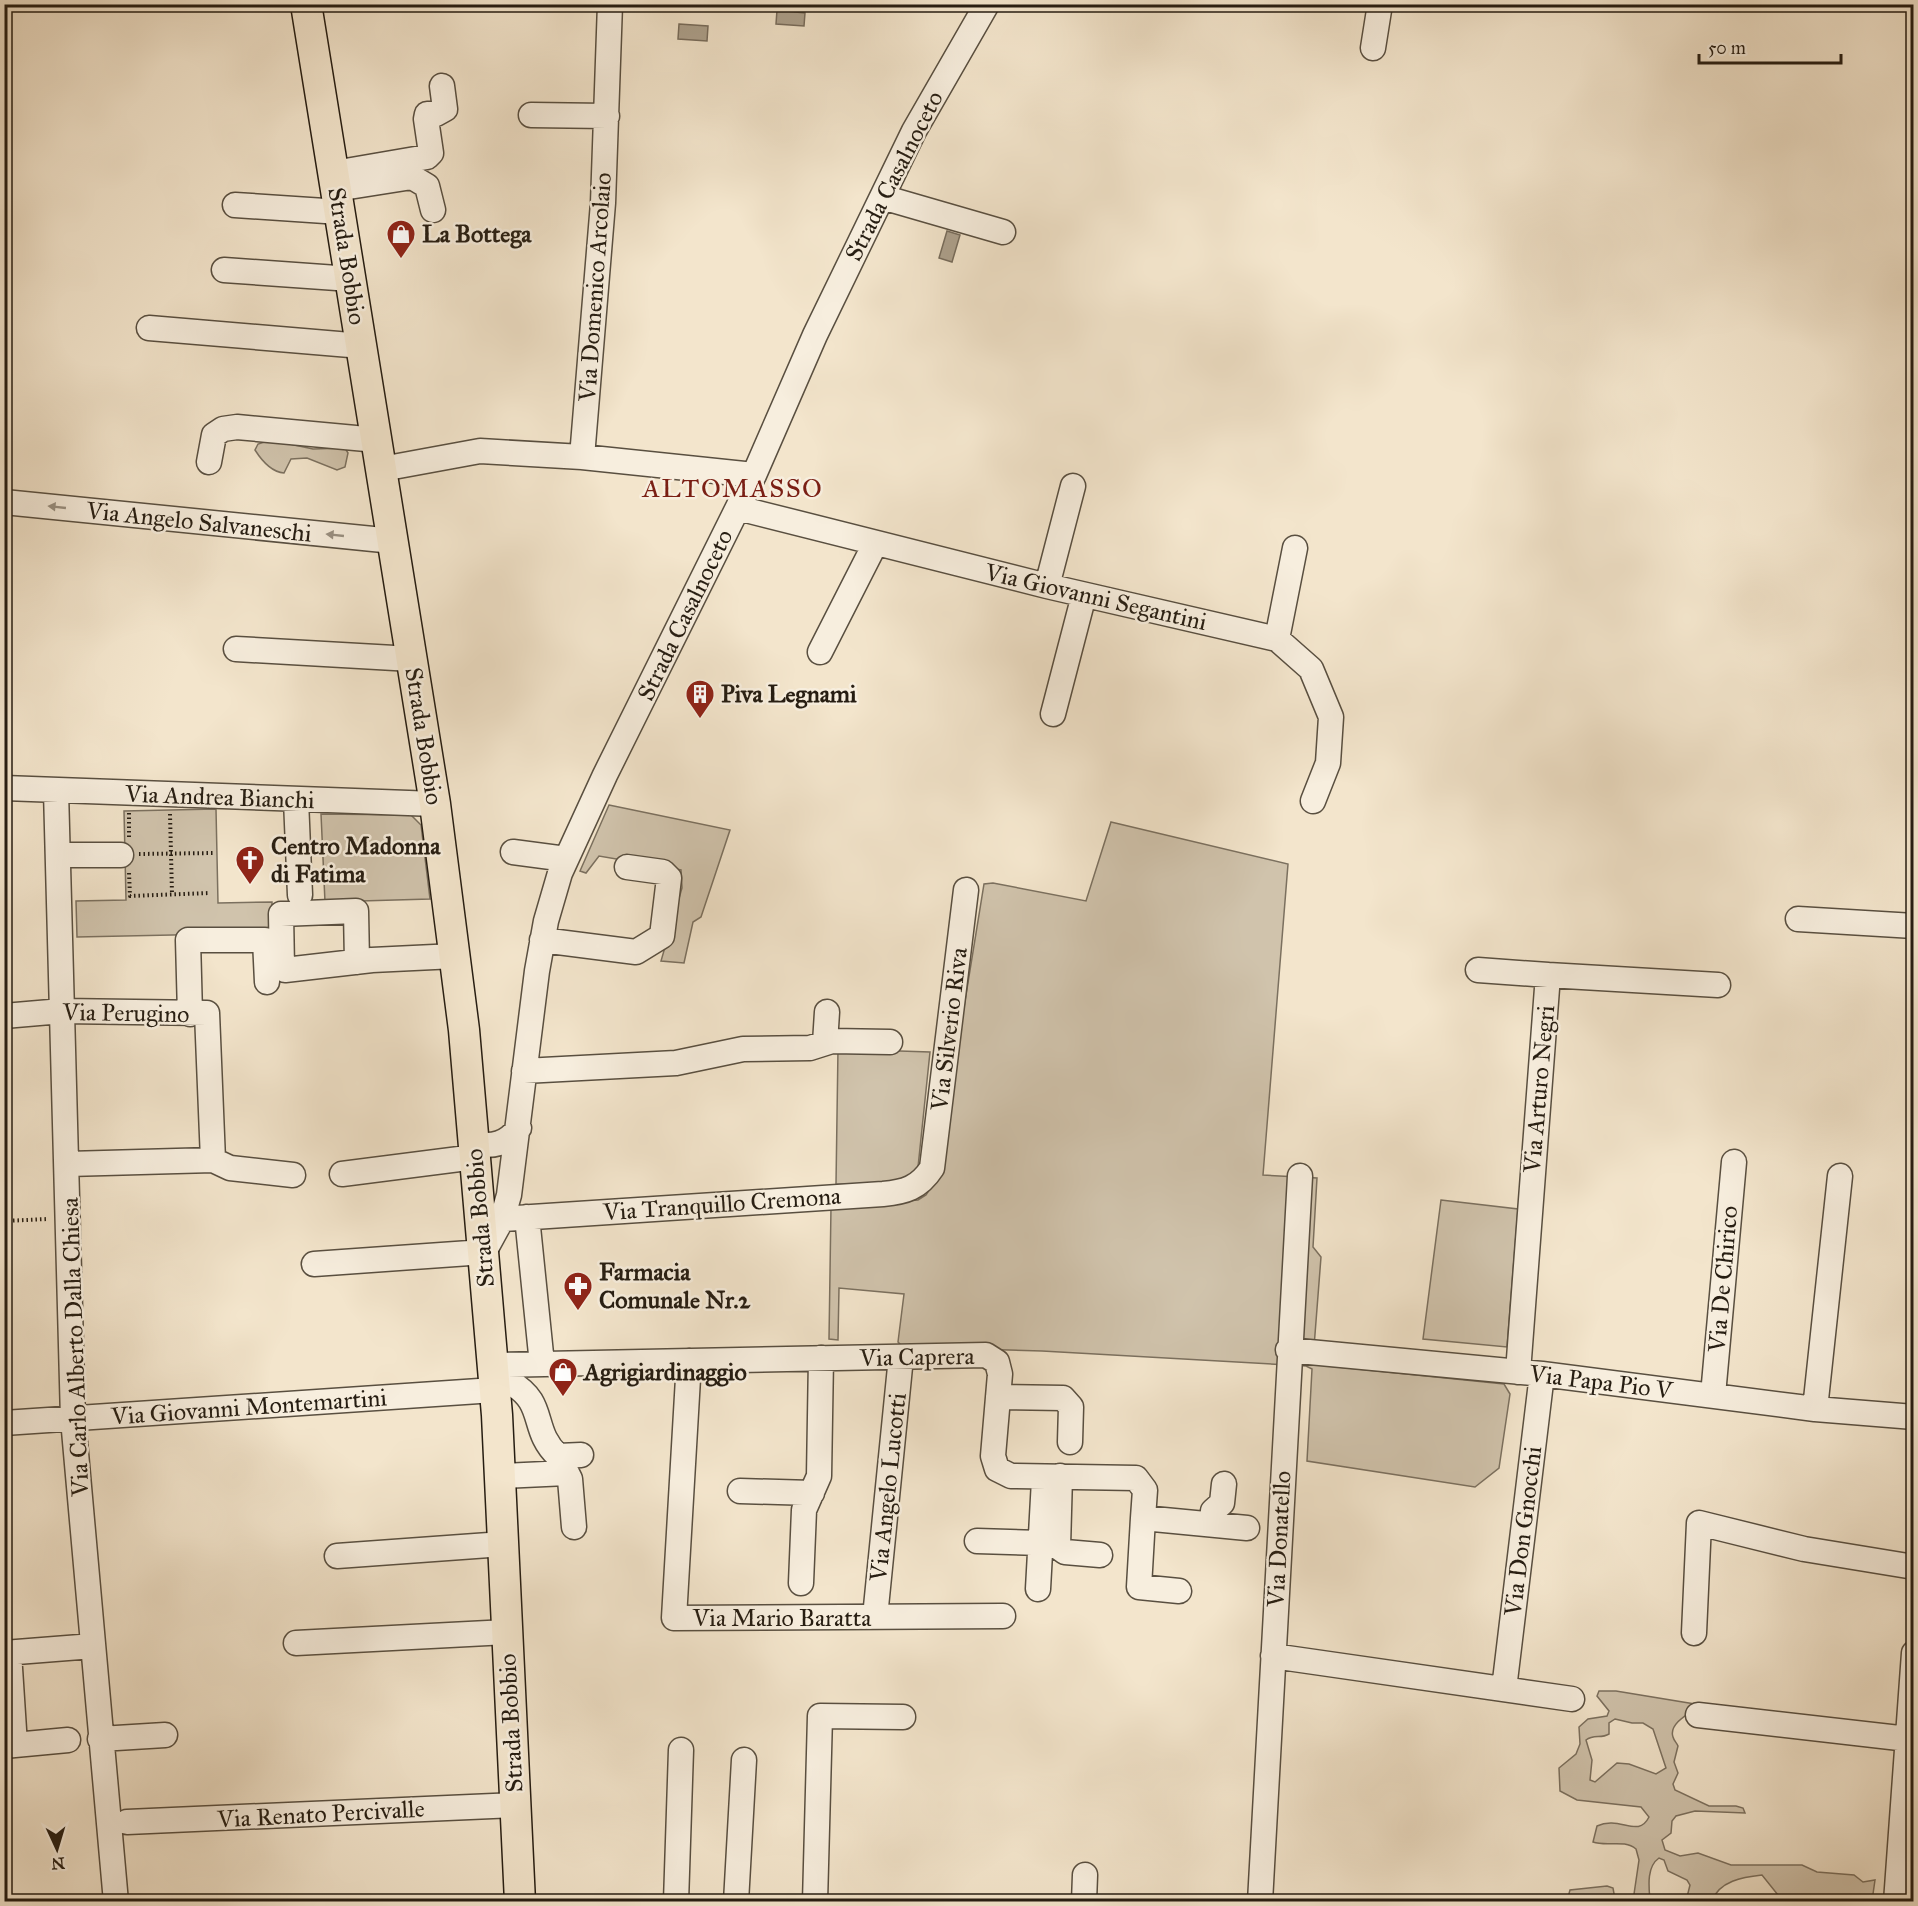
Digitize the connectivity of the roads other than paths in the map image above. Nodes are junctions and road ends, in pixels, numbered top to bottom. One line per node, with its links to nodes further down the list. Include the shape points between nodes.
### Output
1 (306, 4): 9 (main road, Strada Bobbio)
2 (610, 4): 8 (street, Via Domenico Arcolaio)
3 (987, 4): 10 (street, Strada Casalnoceto, via 914,131)
4 (1380, 4): 5 (street)
5 (1373, 48)
6 (442, 86): 9 (street, via 445,109 427,114 426,119 431,153)
7 (531, 115): 8 (street)
8 (607, 116): 19 (street, Via Domenico Arcolaio)
9 (337, 191): 11 (street); 12 (street, via 412,177 427,186); 15 (main road, Strada Bobbio)
10 (882, 197): 13 (street); 22 (street, Strada Casalnoceto, via 815,335)
11 (235, 205)
12 (433, 210)
13 (1003, 232)
14 (224, 270): 15 (street)
15 (351, 279): 17 (main road, Strada Bobbio)
16 (149, 328): 17 (street)
17 (362, 346): 18 (main road, Strada Bobbio)
18 (377, 440): 20 (street, via 237,427 214,435); 21 (main road, Strada Bobbio)
19 (582, 457): 21 (street, via 480,452); 22 (street)
20 (209, 462)
21 (382, 469): 26 (main road, Strada Bobbio)
22 (754, 476): 25 (street, Strada Casalnoceto)
23 (1073, 486): 29 (street)
24 (4, 502): 26 (street, Via Angelo Salvaneschi, one-way to 24)
25 (738, 508): 27 (street, Via Giovanni Segantini); 44 (street, Strada Casalnoceto)
26 (393, 541): 34 (main road, Strada Bobbio)
27 (874, 544): 29 (street, Via Giovanni Segantini); 33 (street)
28 (1295, 549): 31 (street)
29 (1047, 586): 30 (street, Via Giovanni Segantini)
30 (1084, 595): 31 (street, Via Giovanni Segantini); 35 (street)
31 (1277, 639): 39 (street, Via Giovanni Segantini, via 1311,669 1332,717 1328,763)
32 (236, 649): 34 (street)
33 (820, 652)
34 (412, 659): 40 (main road, Strada Bobbio)
35 (1053, 714)
36 (4, 788): 37 (street, Via Andrea Bianchi)
37 (56, 791): 38 (street, Via Andrea Bianchi); 42 (street, Via Carlo Alberto Dalla Chiesa)
38 (296, 800): 40 (street, Via Andrea Bianchi); 47 (street)
39 (1313, 801)
40 (435, 804): 52 (main road, Strada Bobbio)
41 (513, 852): 44 (street)
42 (58, 855): 43 (street); 58 (street, Via Carlo Alberto Dalla Chiesa)
43 (125, 855)
44 (566, 859): 50 (street, Strada Casalnoceto)
45 (627, 867): 50 (street, via 663,872 669,878 662,936 636,952)
46 (966, 890): 71 (street, Via Silverio Riva)
47 (300, 895)
48 (1798, 919): 49 (street)
49 (1914, 926)
50 (542, 940): 64 (street, Strada Casalnoceto)
51 (178, 951): 60 (street)
52 (455, 956): 53 (street); 67 (main road, Strada Bobbio)
53 (357, 962)
54 (1478, 970): 55 (street)
55 (1548, 975): 57 (street, Via Arturo Negri); 85 (street, Via Arturo Negri)
56 (267, 982): 60 (street, via 265,940 188,940)
57 (1718, 984)
58 (62, 1011): 60 (street, Via Perugino); 61 (street, Via Perugino); 70 (street, Via Carlo Alberto Dalla Chiesa)
59 (827, 1012): 63 (street)
60 (184, 1014): 68 (street, Via Perugino, via 207,1013)
61 (4, 1016)
62 (890, 1042): 63 (street)
63 (825, 1043): 64 (street, via 810,1048 743,1049 676,1063)
64 (524, 1071): 65 (street, Strada Casalnoceto)
65 (519, 1128): 66 (street, Strada Casalnoceto); 67 (street, via 510,1139)
66 (515, 1155): 67 (street, via 498,1172); 77 (street, Strada Casalnoceto)
67 (475, 1158): 72 (street); 78 (main road, Strada Bobbio)
68 (213, 1160): 70 (street); 73 (street, via 230,1168)
69 (1734, 1162): 88 (street, Via De Chirico)
70 (68, 1164): 92 (street, Via Carlo Alberto Dalla Chiesa)
71 (932, 1168): 76 (street, Via Tranquillo Cremona, via 917,1186 905,1192)
72 (342, 1173)
73 (293, 1175)
74 (1300, 1176): 80 (street, Via Donatello)
75 (1840, 1176): 90 (street)
76 (527, 1217): 77 (street, Via Tranquillo Cremona); 84 (street)
77 (501, 1219): 78 (street, Strada Casalnoceto)
78 (484, 1252): 79 (street); 87 (main road, Strada Bobbio)
79 (314, 1264)
80 (1288, 1350): 85 (street, Via Papa Pio V); 122 (street, Via Donatello)
81 (901, 1357): 82 (street, Via Caprera); 89 (street, Via Caprera, via 986,1355 997,1362); 115 (street, Via Angelo Lucotti)
82 (821, 1359): 83 (street, Via Caprera); 100 (street, via 819,1476)
83 (689, 1361): 84 (street, Via Caprera); 115 (street, Via Mario Baratta, via 674,1618)
84 (542, 1364): 87 (street, Via Caprera)
85 (1518, 1372): 86 (street, Via Papa Pio V)
86 (1542, 1374): 88 (street, Via Papa Pio V); 123 (street, Via Don Gnocchi)
87 (499, 1388): 92 (street, Via Giovanni Montemartini); 95 (street, via 532,1399 542,1437); 96 (main road, Strada Bobbio)
88 (1713, 1395): 90 (street, Via Papa Pio V)
89 (998, 1397): 94 (street, via 1063,1398 1071,1407); 97 (street, Via Caprera, via 993,1456 997,1469 1011,1476)
90 (1815, 1409): 91 (street, Via Papa Pio V)
91 (1914, 1417)
92 (73, 1419): 93 (street, Via Giovanni Montemartini); 119 (street, Via Carlo Alberto Dalla Chiesa)
93 (4, 1423)
94 (1070, 1442)
95 (567, 1462): 96 (street); 103 (street)
96 (500, 1476): 107 (main road, Strada Bobbio)
97 (1052, 1477): 101 (street, Via Caprera, via 1136,1478 1145,1490); 106 (street); 108 (street, via 1058,1547 1065,1552)
98 (1224, 1484): 102 (street, via 1222,1503 1213,1511)
99 (740, 1491): 100 (street)
100 (812, 1493): 111 (street, via 804,1510)
101 (1143, 1518): 102 (street); 113 (street, via 1139,1587)
102 (1212, 1524): 104 (street)
103 (574, 1527)
104 (1247, 1527)
105 (977, 1541): 106 (street)
106 (1041, 1543): 112 (street)
107 (503, 1544): 109 (street); 116 (main road, Strada Bobbio)
108 (1100, 1555)
109 (337, 1556)
110 (1914, 1567): 117 (street, via 1804,1549 1699,1523)
111 (801, 1583)
112 (1038, 1589)
113 (1179, 1591)
114 (1003, 1616): 115 (street, Via Mario Baratta)
115 (875, 1617)
116 (507, 1632): 118 (street); 136 (main road, Strada Bobbio)
117 (1694, 1633)
118 (296, 1643)
119 (93, 1646): 120 (street); 129 (street, Via Carlo Alberto Dalla Chiesa)
120 (7, 1653): 125 (street)
121 (1914, 1653): 130 (street)
122 (1273, 1656): 123 (street); 145 (street, Via Donatello)
123 (1504, 1689): 124 (street)
124 (1572, 1699)
125 (9, 1715): 132 (street)
126 (1698, 1715): 130 (street)
127 (903, 1717): 143 (street, via 820,1716)
128 (165, 1735): 129 (street)
129 (100, 1739): 139 (street, Via Carlo Alberto Dalla Chiesa)
130 (1908, 1739): 135 (street)
131 (68, 1740): 132 (street)
132 (10, 1745)
133 (681, 1750): 141 (street)
134 (744, 1760): 142 (street)
135 (1907, 1803): 146 (street)
136 (515, 1805): 137 (street, Via Renato Percivalle); 140 (main road, Strada Bobbio)
137 (127, 1822)
138 (1085, 1875): 144 (street)
139 (116, 1902)
140 (520, 1902)
141 (676, 1902)
142 (736, 1902)
143 (815, 1902)
144 (1084, 1902)
145 (1260, 1902)
146 (1896, 1902)

